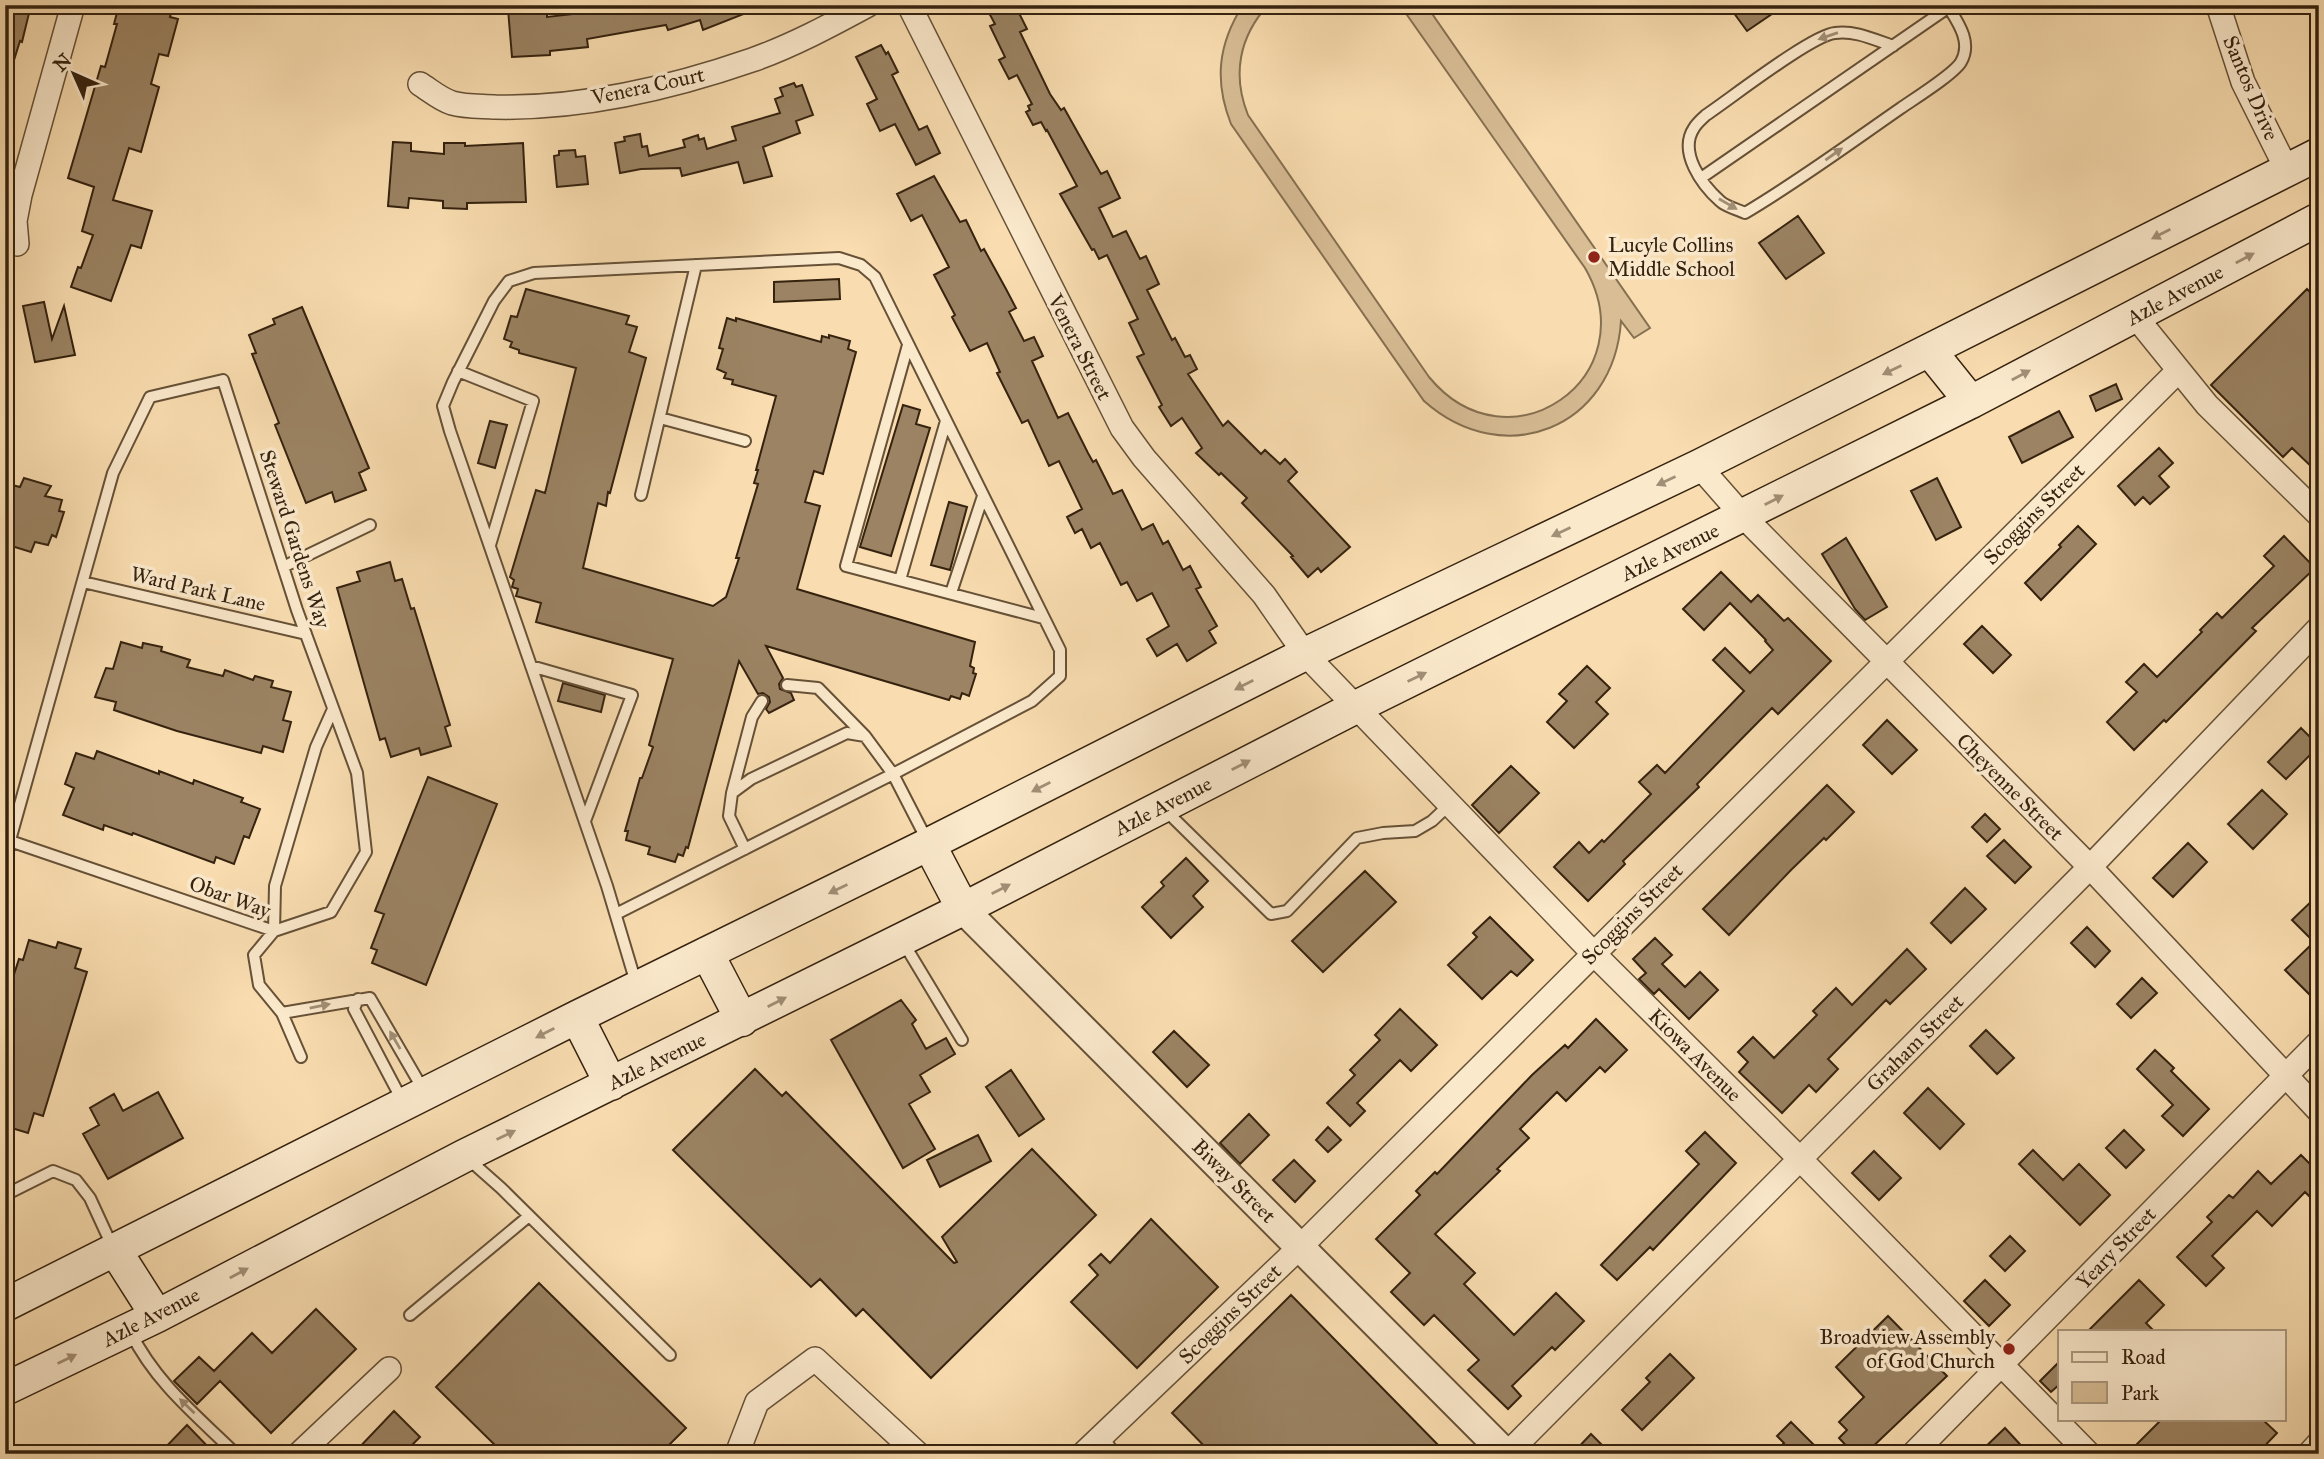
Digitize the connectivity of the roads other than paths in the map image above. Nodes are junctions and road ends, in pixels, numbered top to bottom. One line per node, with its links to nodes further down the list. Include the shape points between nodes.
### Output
1 (73, 5): 12 (street, via 20,195)
2 (868, 5): 7 (street, Venera Court, via 754,59 689,80 597,99 474,106 442,99)
3 (909, 5): 37 (street, Venera Street, via 1122,428 1264,595)
4 (2218, 5): 9 (street, Santos Drive, via 2243,82)
5 (1950, 6): 6 (lane); 10 (lane, one-way to 5, via 1721,203 1745,213 1789,186 1961,62 1963,31)
6 (1893, 46): 10 (lane); 10 (lane, one-way to 10, via 1854,33 1832,32 1808,45 1693,129 1689,145)
7 (420, 84)
8 (2319, 154): 9 (main road)
9 (2287, 170): 16 (main road, one-way to 16)
10 (1701, 178)
11 (2319, 219): 14 (main road, Azle Avenue, one-way to 11)
12 (17, 244)
13 (696, 265): 15 (lane, via 839,258 861,265 874,277); 17 (lane, via 534,273 509,281); 20 (lane)
14 (2135, 316): 18 (street); 19 (main road, Azle Avenue, one-way to 14)
15 (908, 345): 21 (lane); 31 (lane, via 846,566)
16 (1930, 352): 19 (main road); 23 (main road, one-way to 23)
17 (458, 371): 29 (lane, via 443,405); 29 (lane, via 533,401)
18 (2178, 371): 26 (street); 38 (street, Scoggins Street)
19 (1970, 402): 27 (main road, Azle Avenue, one-way to 19)
20 (660, 418): 22 (lane); 24 (lane)
21 (946, 421): 25 (lane); 31 (lane)
22 (745, 441)
23 (1699, 466): 27 (street, Cheyenne Street); 37 (main road, one-way to 37)
24 (641, 495)
25 (983, 496): 33 (lane); 34 (lane)
26 (2319, 515)
27 (1742, 516): 38 (street, Cheyenne Street); 42 (main road, Azle Avenue, one-way to 27)
28 (370, 526): 30 (lane)
29 (490, 545): 39 (lane)
30 (283, 566): 32 (lane, Steward Gardens Way, via 223,380 150,397 113,473); 36 (lane, Steward Gardens Way)
31 (900, 580): 33 (lane)
32 (83, 582): 36 (lane, Ward Park Lane); 50 (lane)
33 (951, 593): 34 (lane)
34 (1043, 618): 45 (lane, via 1060,650 1060,676 1032,701)
35 (2319, 628): 54 (street, Graham Street)
36 (306, 634): 43 (lane, Steward Gardens Way)
37 (1305, 654): 42 (street, Kiowa Avenue); 51 (main road, one-way to 51)
38 (1886, 662): 54 (street, Cheyenne Street); 60 (street, Scoggins Street)
39 (531, 666): 49 (lane); 49 (lane, via 632,695)
40 (787, 685): 44 (lane, via 818,688)
41 (762, 701): 46 (lane, via 752,717)
42 (1356, 707): 47 (street, Kiowa Avenue); 48 (main road, Azle Avenue, one-way to 42)
43 (333, 709): 57 (lane, via 316,747 275,886); 57 (lane, Steward Gardens Way, via 356,773 366,852 331,912)
44 (865, 736): 45 (lane); 46 (lane, via 847,733 751,779)
45 (893, 774): 51 (lane); 52 (lane)
46 (732, 793): 52 (lane, via 729,816)
47 (1450, 804): 48 (lane, via 1415,831 1357,838 1287,911 1271,914); 60 (street, Kiowa Avenue)
48 (1161, 806): 55 (main road, Azle Avenue, one-way to 48)
49 (585, 821): 56 (lane)
50 (10, 841): 53 (lane); 57 (lane, Obar Way)
51 (929, 845): 55 (main road); 59 (main road, one-way to 59)
52 (745, 849): 56 (lane)
53 (5, 858)
54 (2090, 867): 69 (street, Cheyenne Street); 74 (street, Graham Street)
55 (963, 909): 58 (main road, Azle Avenue); 77 (street, Biway Street)
56 (616, 914): 61 (lane)
57 (274, 931): 63 (lane, Obar Way, via 254,955 259,985)
58 (902, 939): 65 (main road, Azle Avenue, one-way to 58); 66 (lane)
59 (707, 953): 61 (main road); 65 (main road)
60 (1593, 953): 74 (street, Kiowa Avenue); 77 (street, Scoggins Street)
61 (637, 987): 64 (main road)
62 (358, 999): 63 (lane, one-way to 62); 71 (lane, via 354,1009); 71 (lane, one-way to 62, via 370,998)
63 (282, 1013): 68 (lane, Obar Way)
64 (577, 1017): 70 (main road); 71 (main road, one-way to 71)
65 (742, 1020): 70 (main road, Azle Avenue)
66 (962, 1040)
67 (2319, 1042): 69 (street, Yeary Street)
68 (301, 1056)
69 (2286, 1074): 72 (street, Cheyenne Street); 83 (street, Yeary Street)
70 (611, 1084): 73 (main road, Azle Avenue, one-way to 70)
71 (415, 1098): 78 (main road)
72 (2319, 1111)
73 (464, 1156): 76 (lane); 81 (main road, Azle Avenue, one-way to 73)
74 (1800, 1159): 83 (street, Kiowa Avenue); 93 (street, Graham Street)
75 (5, 1195): 78 (lane, via 53,1171 76,1180)
76 (529, 1216): 80 (lane); 82 (lane)
77 (1300, 1247): 87 (street, Scoggins Street); 93 (street, Biway Street)
78 (115, 1250): 79 (main road); 81 (main road)
79 (5, 1305)
80 (410, 1315)
81 (143, 1322): 85 (main road, Azle Avenue, one-way to 81); 88 (lane, one-way to 81, via 144,1358)
82 (670, 1355)
83 (2002, 1365): 94 (street, Yeary Street); 95 (street, Kiowa Avenue)
84 (389, 1369): 89 (street)
85 (5, 1389)
86 (2319, 1443): 96 (street)
87 (1108, 1445): 92 (street, Scoggins Street)
88 (236, 1454)
89 (299, 1454)
90 (737, 1454): 91 (street, via 757,1402 815,1359)
91 (918, 1454)
92 (1083, 1454)
93 (1507, 1454)
94 (1913, 1454)
95 (2089, 1454)
96 (2309, 1454)

